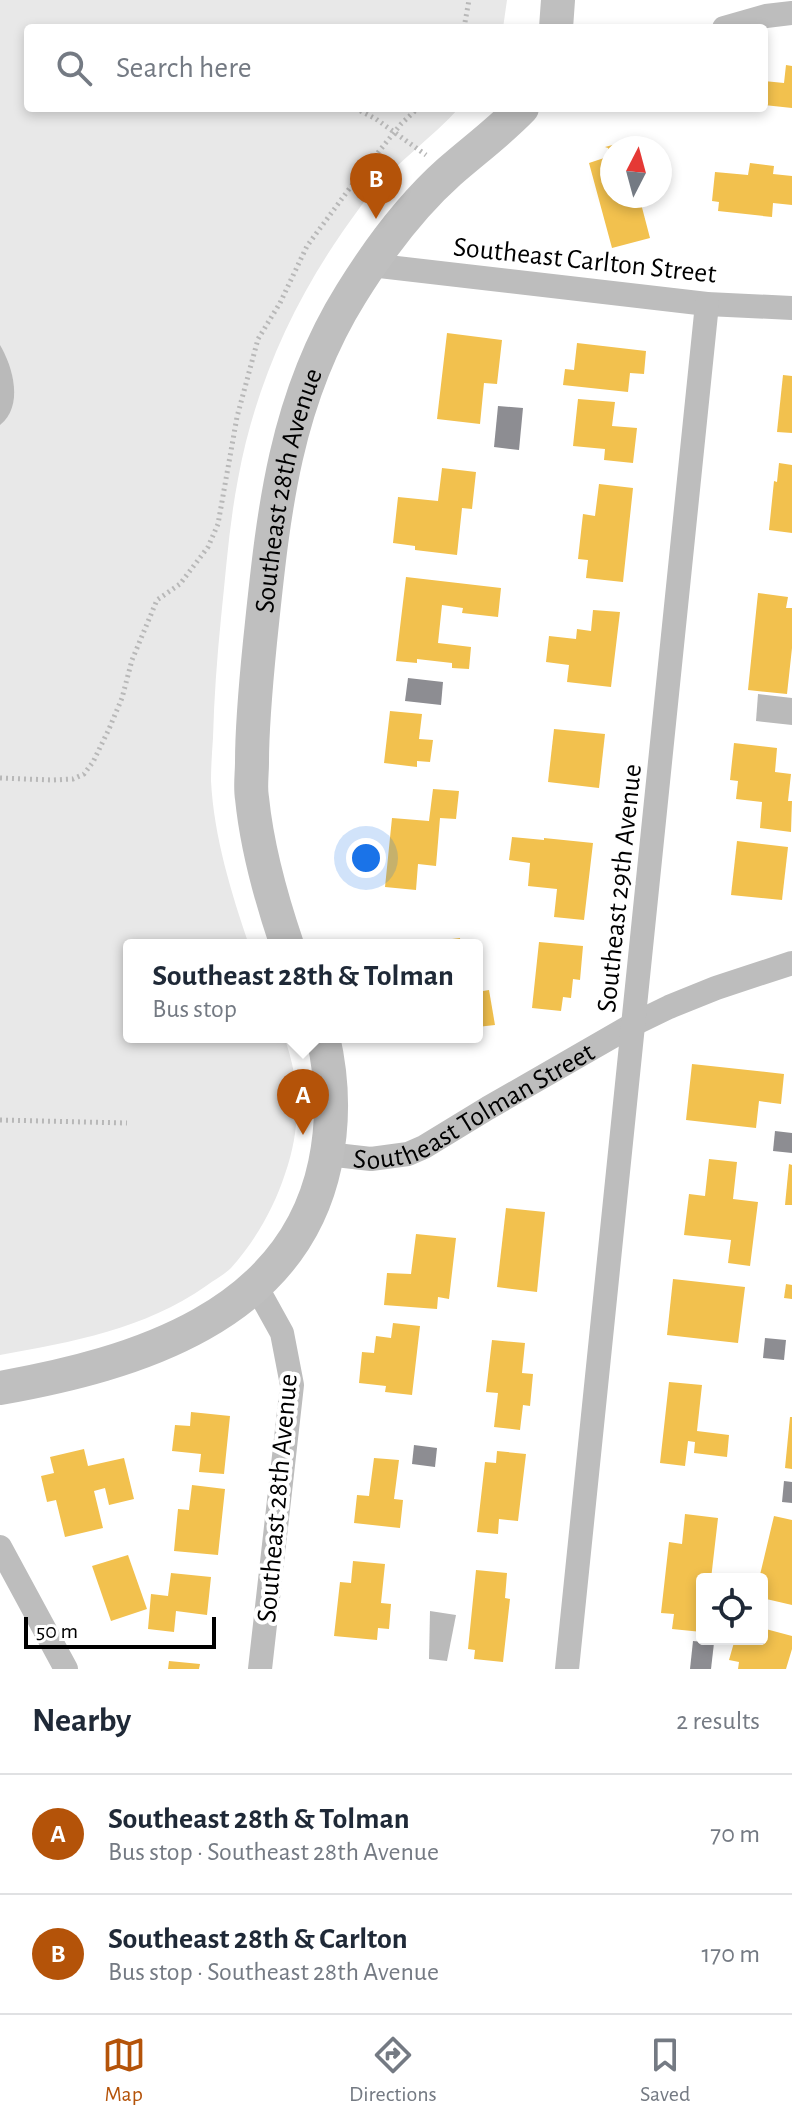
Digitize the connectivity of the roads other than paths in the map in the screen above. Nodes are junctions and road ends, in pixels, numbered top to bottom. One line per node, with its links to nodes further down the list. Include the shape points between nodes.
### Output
1 (558, 0): 3 (main road)
2 (792, 13): 4 (street)
3 (556, 24)
4 (738, 24)
5 (518, 112): 6 (main road, Southeast 28th Avenue, via 449,172)
6 (371, 265): 7 (street, Southeast Carlton Street); 9 (main road, Southeast 28th Avenue, via 332,329 303,394 272,525 254,697 251,796)
7 (707, 304): 8 (street, Southeast Carlton Street); 11 (street, Southeast 29th Avenue)
8 (792, 308)
9 (285, 939)
10 (792, 963): 11 (street, Southeast Tolman Street, via 716,988)
11 (634, 1024): 13 (street, Southeast Tolman Street, via 408,1154 371,1159); 19 (street, Southeast 29th Avenue)
12 (324, 1043): 13 (main road, via 332,1122)
13 (327, 1154): 14 (main road, Southeast Tolman Street, via 312,1208 295,1241)
14 (256, 1286): 15 (main road, Southeast Tolman Street, via 177,1337 78,1372); 18 (street, Southeast 28th Avenue, via 282,1333 292,1385)
15 (0, 1388)
16 (0, 1547): 17 (street)
17 (66, 1669)
18 (260, 1669)
19 (567, 1669)

